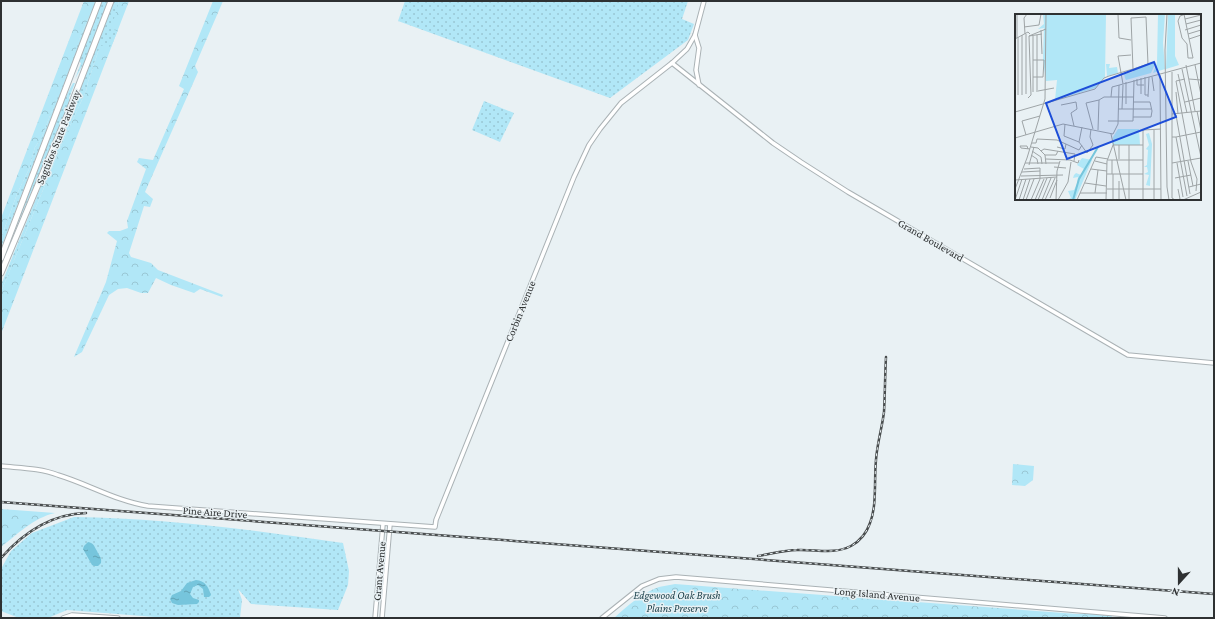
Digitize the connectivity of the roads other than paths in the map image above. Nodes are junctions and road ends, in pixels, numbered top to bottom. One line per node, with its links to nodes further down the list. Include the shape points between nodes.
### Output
1 (99, 1): 7 (highway, Sagtikos State Parkway)
2 (111, 1): 8 (highway, Sagtikos State Parkway, via 57,140)
3 (704, 1): 4 (street)
4 (695, 35): 5 (street, Corbin Avenue, via 686,50); 6 (street, via 699,48 696,70)
5 (672, 63): 6 (street, Grand Boulevard); 13 (street, Corbin Avenue, via 621,103 588,145)
6 (700, 85): 9 (street, Grand Boulevard, via 773,143 848,192 1128,355)
7 (1, 258)
8 (1, 273)
9 (1214, 363)
10 (1, 466): 11 (street, Pine Aire Drive, via 51,472 148,506)
11 (384, 524): 12 (street, Pine Aire Drive); 16 (street, Grant Avenue)
12 (390, 524): 13 (street, Pine Aire Drive); 17 (street, Grant Avenue)
13 (435, 527)
14 (63, 618): 15 (street, via 72,615)
15 (118, 618)
16 (375, 618)
17 (382, 618)
18 (602, 618): 19 (street, Long Island Avenue, via 642,586 659,579 676,577)
19 (1165, 618)

